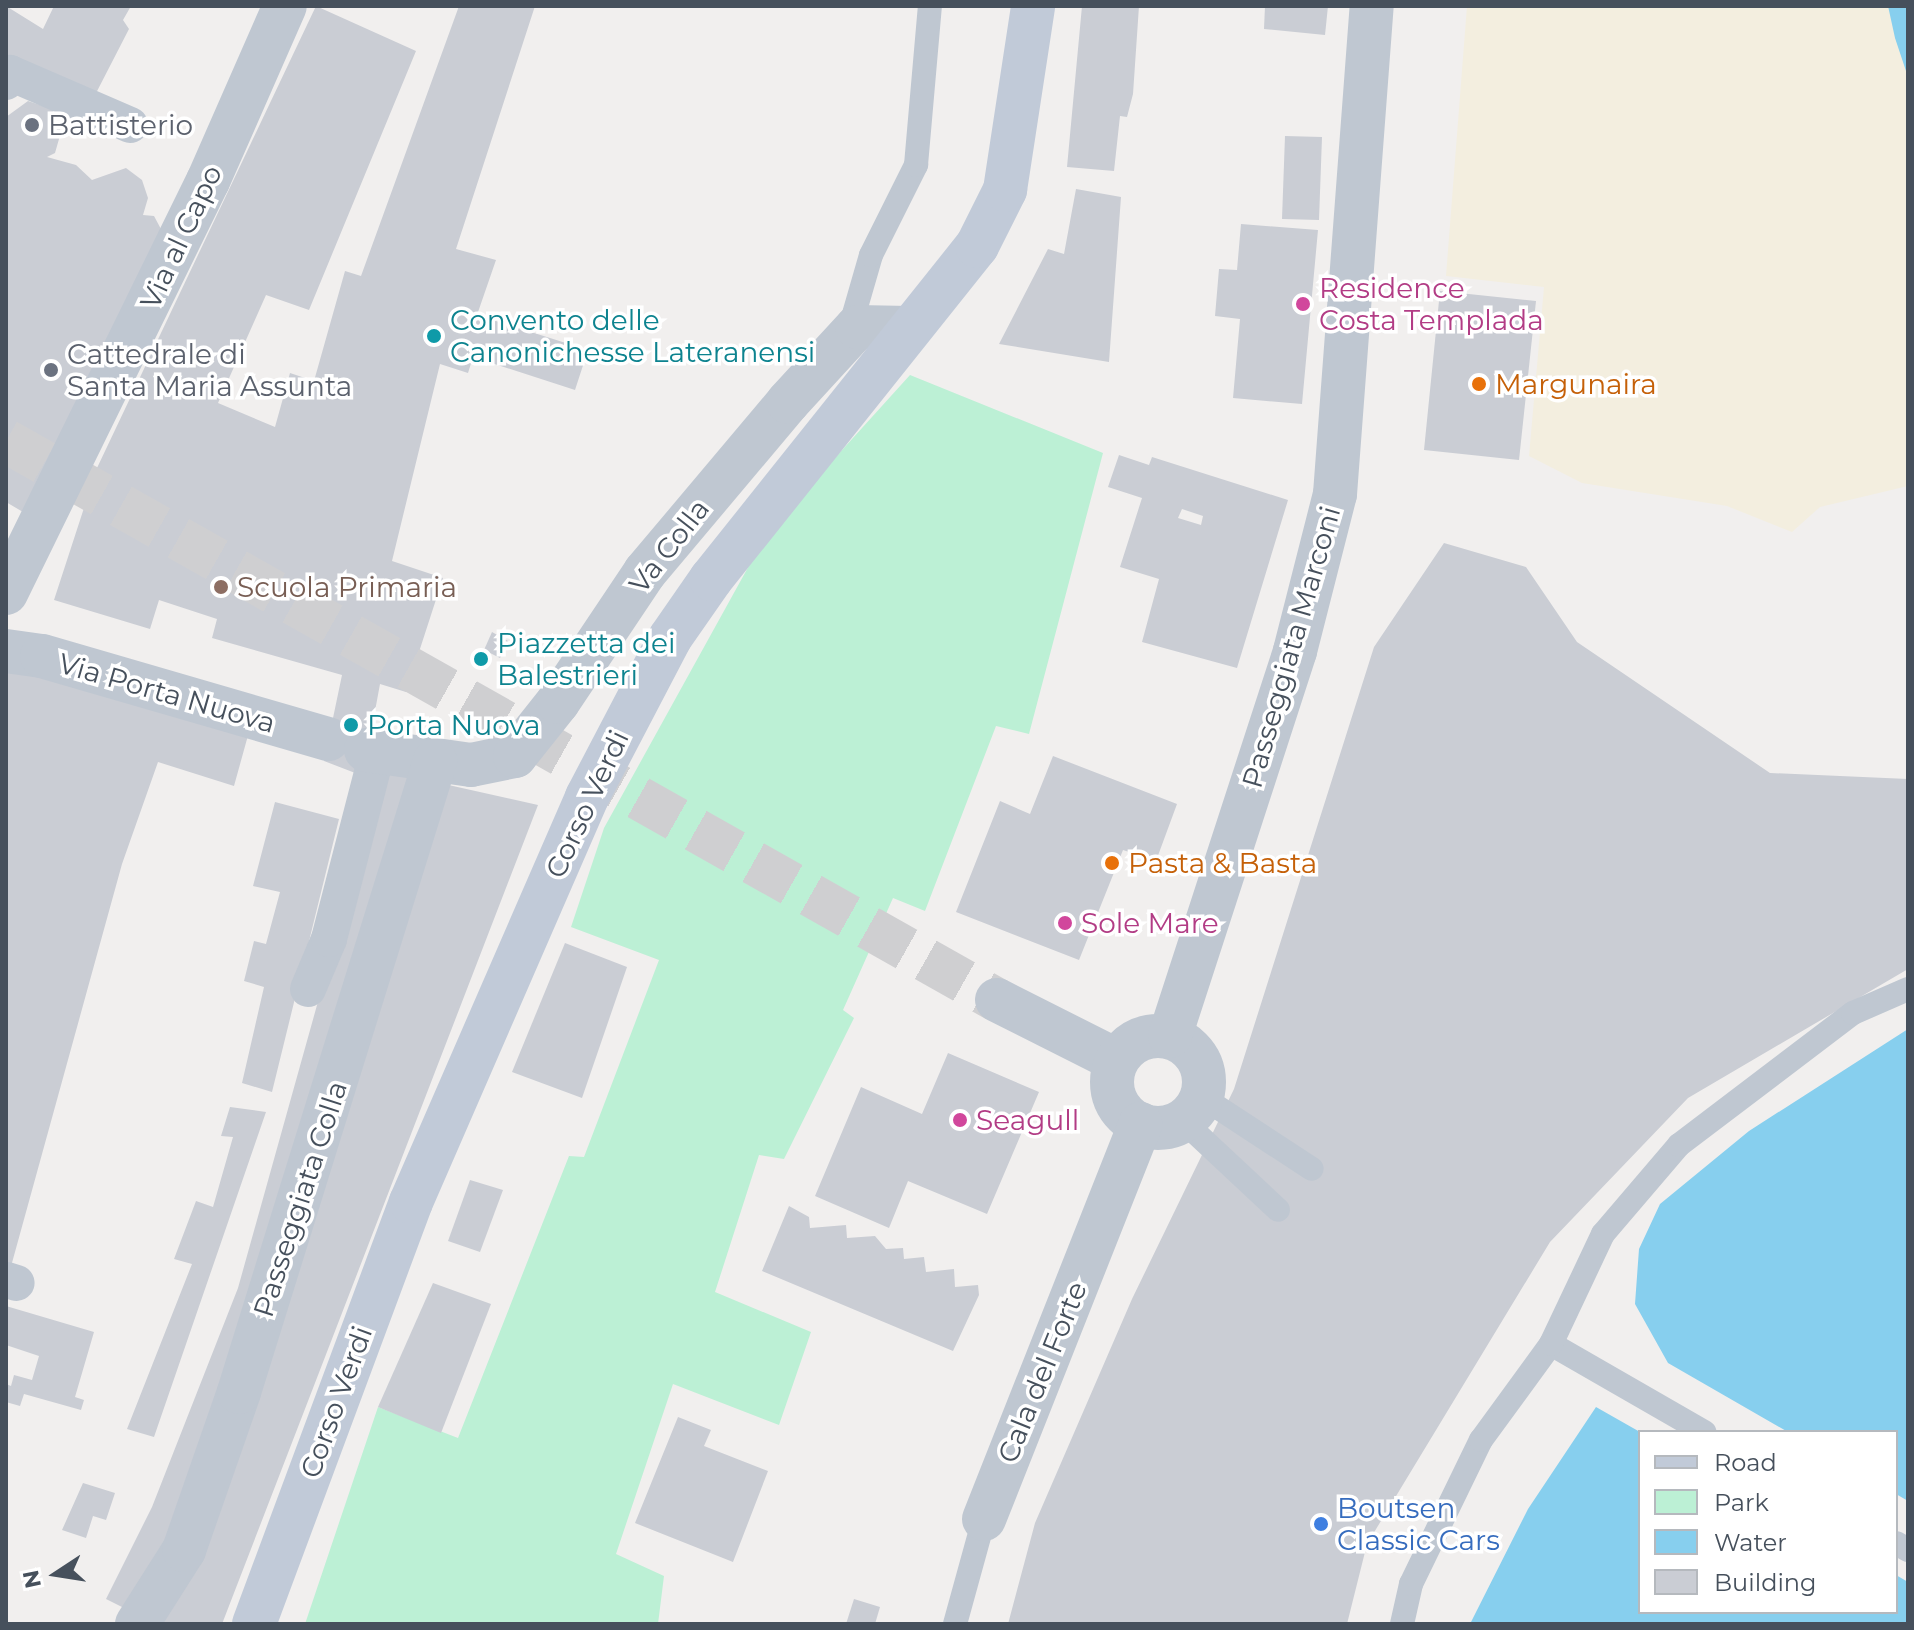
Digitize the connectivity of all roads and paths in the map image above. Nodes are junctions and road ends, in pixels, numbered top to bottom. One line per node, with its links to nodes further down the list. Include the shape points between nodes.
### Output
1 (285, 6): 9 (street, Via al Capo, via 208,181)
2 (930, 6): 7 (lane, via 916,165 871,255 854,314)
3 (1033, 6): 8 (main road, Corso Verdi, via 1005,190 977,246)
4 (1372, 6): 16 (street, Passeggiata Marconi, via 1335,494 1295,651)
5 (6, 82): 6 (street, via 10,73)
6 (130, 125)
7 (857, 327): 8 (street); 12 (street, Va Colla, via 645,572 515,756 471,765)
8 (909, 328): 26 (main road, Corso Verdi, via 670,638 587,797 411,1202)
9 (6, 593)
10 (6, 651): 11 (street, Via Porta Nuova, via 42,656)
11 (357, 747): 12 (street, Via Porta Nuova); 13 (street, via 329,939)
12 (435, 761): 25 (street, Passeggiata Colla, via 239,1392 184,1550)
13 (308, 989)
14 (1908, 989): 22 (lane, via 1853,1013 1679,1145 1603,1234)
15 (997, 1000): 17 (street)
16 (1170, 1036): 17 (street, via 1139,1039); 18 (street, via 1196,1054 1205,1083)
17 (1116, 1060): 19 (street, via 1113,1091 1118,1105)
18 (1192, 1109): 19 (street, via 1170,1127); 20 (lane); 21 (lane)
19 (1140, 1124): 24 (street, Cala del Forte)
20 (1312, 1169)
21 (1278, 1210)
22 (1551, 1344): 23 (lane); 28 (lane, via 1481,1440 1411,1584)
23 (1701, 1430)
24 (984, 1519): 27 (lane, Cala del Forte)
25 (137, 1624)
26 (254, 1624)
27 (955, 1624)
28 (1402, 1624)

